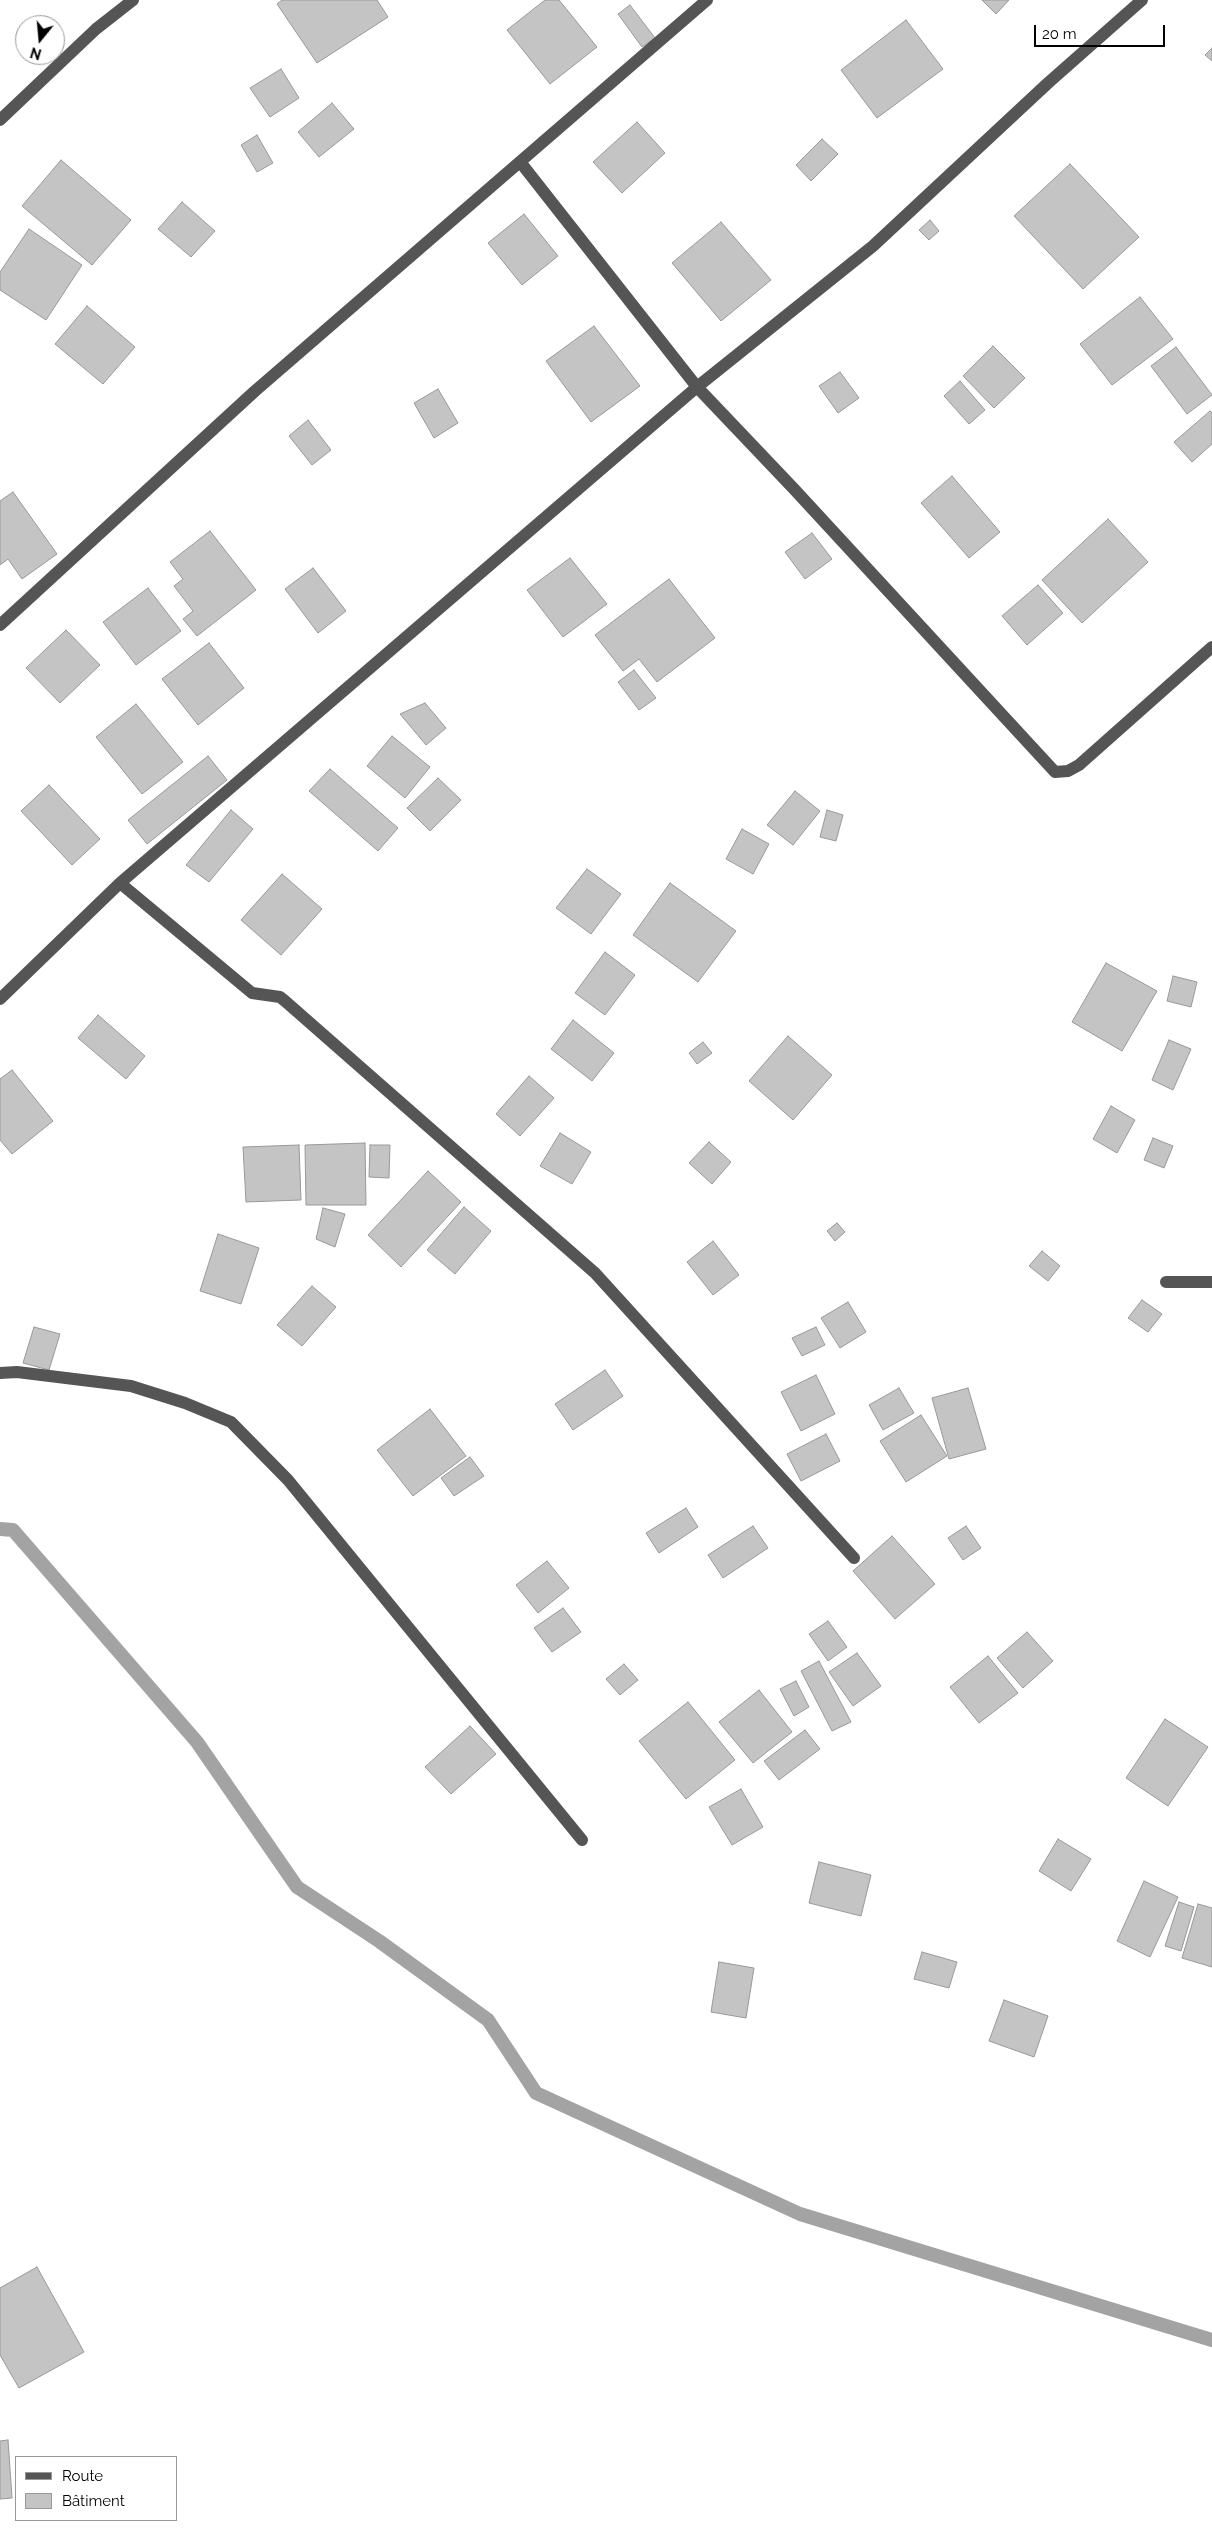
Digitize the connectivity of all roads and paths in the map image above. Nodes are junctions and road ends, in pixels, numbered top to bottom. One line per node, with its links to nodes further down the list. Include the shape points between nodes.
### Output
1 (133, 0): 4 (street, via 96,29)
2 (1142, 0): 6 (street, via 873,246)
3 (701, 2): 5 (street)
4 (0, 120)
5 (520, 164): 6 (street); 7 (street, via 255,391)
6 (697, 387): 8 (street, via 1056,772 1068,771 1079,765); 9 (street)
7 (0, 626)
8 (1212, 647)
9 (120, 883): 10 (street); 14 (street, via 252,993 280,997 285,1001 595,1273)
10 (0, 999)
11 (1166, 1282): 12 (street)
12 (1212, 1282)
13 (0, 1374): 15 (street, via 17,1372 132,1386 185,1402 231,1422 288,1480)
14 (854, 1558)
15 (582, 1840)

